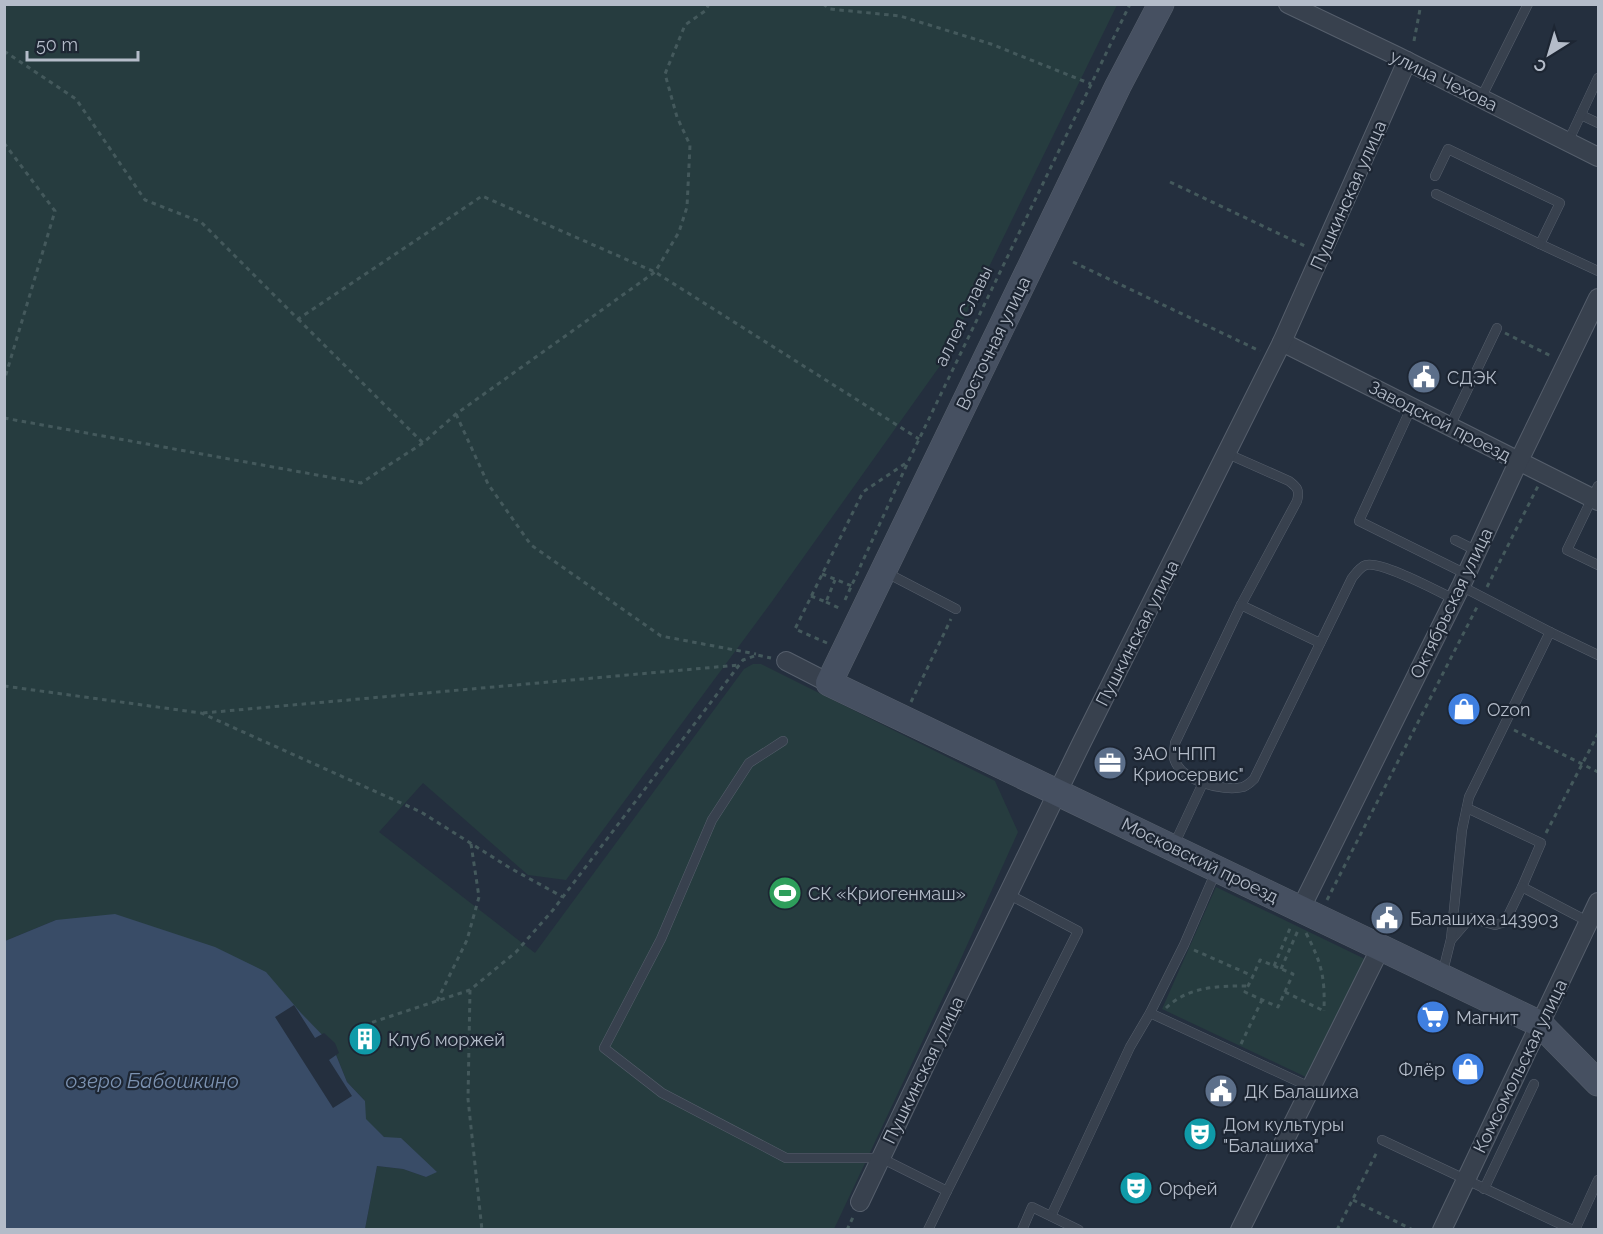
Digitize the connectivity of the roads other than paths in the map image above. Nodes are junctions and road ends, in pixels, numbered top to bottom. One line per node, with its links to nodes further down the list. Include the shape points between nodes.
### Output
1 (1161, 4): 26 (street, Восточная улица)
2 (1288, 4): 4 (street, улица Чехова)
3 (1528, 4): 6 (lane)
4 (1407, 61): 6 (street, улица Чехова); 17 (street, Пушкинская улица)
5 (1599, 78): 7 (lane)
6 (1481, 98): 9 (street, улица Чехова)
7 (1581, 115): 8 (lane); 9 (lane)
8 (1599, 123)
9 (1568, 142): 10 (street, улица Чехова)
10 (1599, 157)
11 (1435, 176): 13 (lane, via 1448,149 1560,203)
12 (1436, 194): 13 (lane)
13 (1540, 244): 14 (lane)
14 (1599, 271)
15 (1599, 298): 21 (street, Октябрьская улица)
16 (1497, 328): 19 (lane)
17 (1282, 342): 18 (street, Заводской проезд); 20 (street, Пушкинская улица)
18 (1412, 406): 19 (street, Заводской проезд); 27 (lane, via 1359,521)
19 (1450, 426): 21 (street, Заводской проезд)
20 (1228, 454): 28 (lane, via 1289,481 1299,493); 37 (street, Пушкинская улица)
21 (1519, 460): 22 (street, Заводской проезд); 24 (street, Октябрьская улица)
22 (1597, 495): 25 (lane, via 1567,550)
23 (1455, 540): 24 (lane)
24 (1477, 551): 27 (street, Октябрьская улица)
25 (1599, 565)
26 (883, 571): 29 (lane); 34 (street, Восточная улица)
27 (1460, 586): 30 (lane); 31 (lane, via 1365,565 1352,578); 44 (street, Октябрьская улица)
28 (1241, 605): 31 (lane); 36 (lane, via 1175,743 1174,758 1184,772)
29 (956, 609)
30 (1550, 632): 32 (lane); 38 (lane)
31 (1320, 643): 36 (lane, via 1254,778 1241,788)
32 (1599, 655)
33 (786, 661): 34 (street, Московский проезд)
34 (829, 683): 37 (street, Московский проезд)
35 (783, 741): 55 (lane, via 749,763 712,820 661,939 604,1048 662,1093 786,1158)
36 (1202, 784): 39 (lane)
37 (1058, 792): 39 (street, Московский проезд); 42 (street, Пушкинская улица)
38 (1467, 808): 41 (lane, via 1541,843); 46 (lane)
39 (1173, 847): 40 (street, Московский проезд)
40 (1217, 868): 44 (street, Московский проезд); 49 (lane)
41 (1522, 887): 45 (lane); 46 (lane, via 1505,922 1495,925 1470,918)
42 (1008, 894): 55 (street, Пушкинская улица); 59 (lane, via 1078,932)
43 (1599, 902): 45 (street, Комсомольская улица)
44 (1307, 911): 47 (street, Московский проезд)
45 (1589, 922): 50 (street, Комсомольская улица)
46 (1450, 942): 48 (lane)
47 (1381, 947): 48 (street, Московский проезд); 53 (street)
48 (1441, 977): 50 (street, Московский проезд)
49 (1150, 1013): 53 (lane); 61 (lane, via 1130,1047)
50 (1540, 1024): 51 (street, Московский проезд); 56 (street, Комсомольская улица)
51 (1599, 1083)
52 (1534, 1084): 58 (lane)
53 (1312, 1088): 65 (street)
54 (1382, 1140): 56 (lane)
55 (881, 1158): 59 (lane); 60 (street, Пушкинская улица)
56 (1465, 1180): 58 (lane); 66 (street, Комсомольская улица)
57 (1599, 1180): 67 (lane)
58 (1484, 1189): 67 (lane)
59 (947, 1191): 62 (lane)
60 (860, 1202)
61 (1051, 1216): 63 (lane, via 1032,1207); 64 (lane)
62 (928, 1230)
63 (1022, 1230)
64 (1078, 1230)
65 (1240, 1230)
66 (1443, 1230)
67 (1574, 1230)

